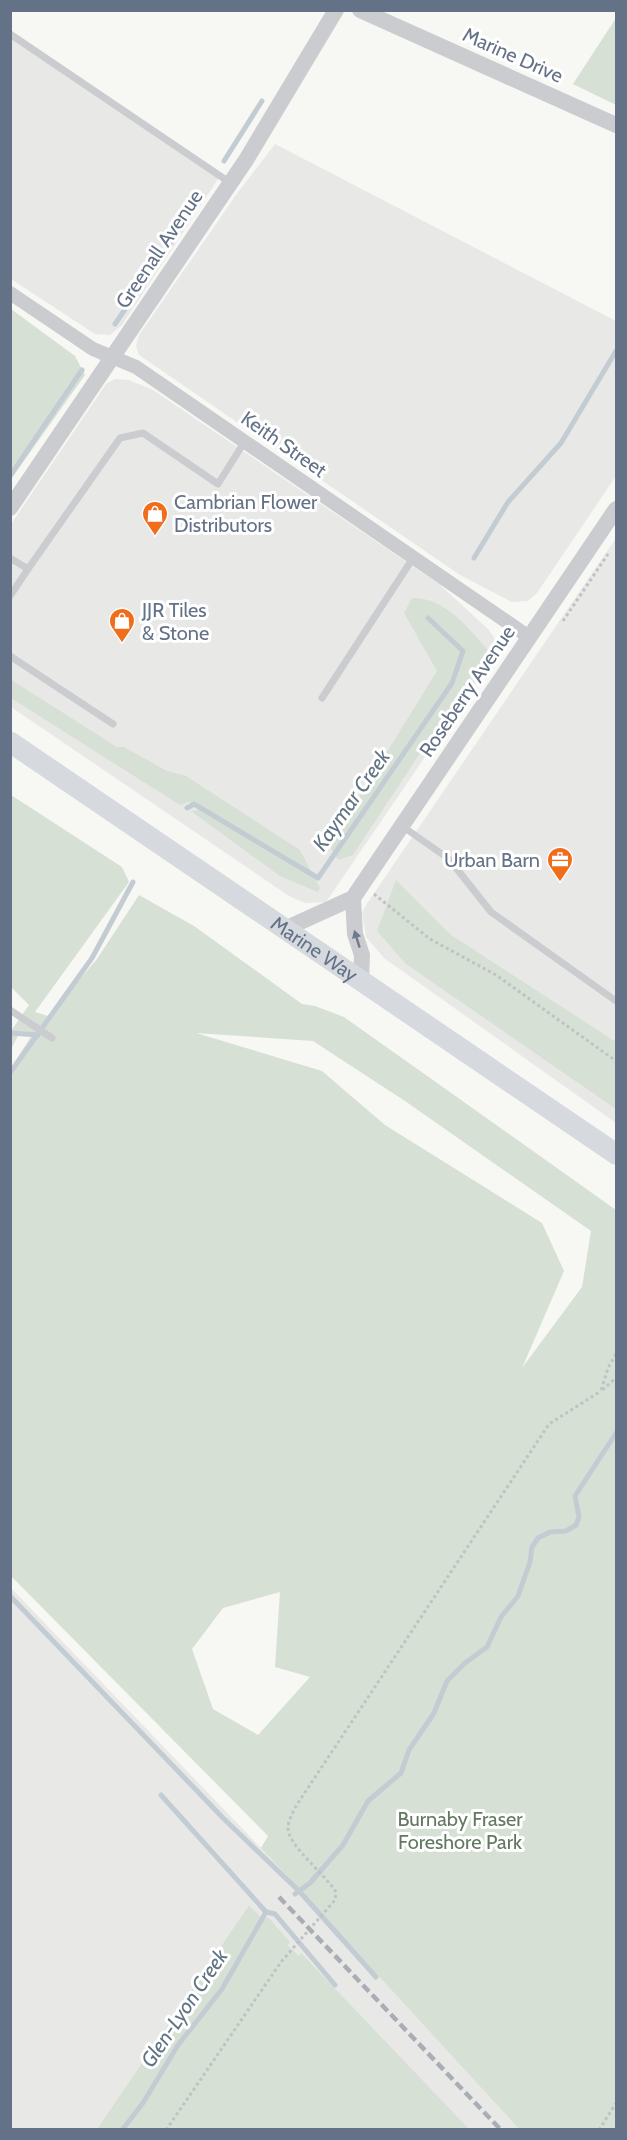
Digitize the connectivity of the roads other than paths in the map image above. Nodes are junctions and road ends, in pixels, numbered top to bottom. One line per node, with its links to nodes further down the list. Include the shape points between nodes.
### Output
1 (336, 10): 5 (street, Greenall Avenue)
2 (360, 10): 4 (street, Marine Drive)
3 (10, 34): 5 (lane)
4 (616, 125)
5 (230, 183): 7 (street, Greenall Avenue)
6 (10, 293): 7 (street, Keith Street, via 93,348)
7 (112, 356): 8 (street, Keith Street, via 136,367); 9 (street, Greenall Avenue)
8 (245, 441): 12 (street, Keith Street); 13 (lane, via 218,484 143,433 120,438)
9 (10, 508)
10 (616, 509): 15 (street, Roseberry Avenue)
11 (10, 558): 13 (lane)
12 (413, 558): 15 (street, Keith Street); 17 (lane)
13 (28, 569): 14 (lane)
14 (10, 596)
15 (529, 637): 20 (street, Roseberry Avenue)
16 (10, 656): 18 (lane)
17 (322, 698)
18 (113, 724)
19 (10, 742): 22 (main road, Marine Way)
20 (402, 826): 21 (street, Roseberry Avenue); 24 (lane, via 448,858 491,912)
21 (358, 891): 22 (street); 23 (street, one-way to 21, via 362,955 355,934)
22 (287, 928): 23 (main road, Marine Way)
23 (361, 980): 27 (main road, Marine Way)
24 (616, 1001)
25 (10, 1010): 26 (lane)
26 (52, 1038)
27 (616, 1154)

